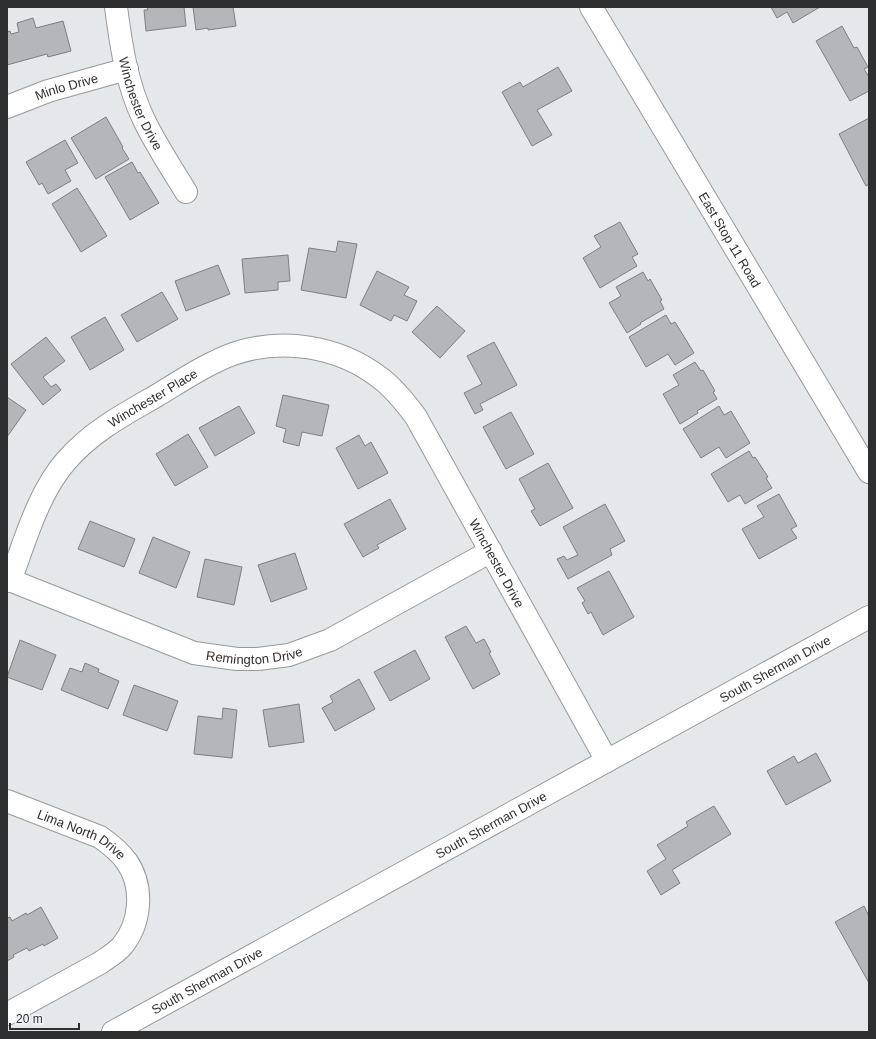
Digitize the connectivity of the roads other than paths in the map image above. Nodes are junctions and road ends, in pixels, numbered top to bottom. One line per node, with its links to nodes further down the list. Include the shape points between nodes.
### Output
1 (116, 7): 3 (street, Winchester Drive)
2 (591, 7): 7 (street, East Stop 11 Road)
3 (127, 69): 4 (street, Minlo Drive, via 48,91); 5 (street, Winchester Drive, via 144,120)
4 (7, 107)
5 (186, 192)
6 (376, 375): 8 (street, Winchester Drive, via 403,399 416,417); 9 (street, Winchester Place, via 361,365 330,352 288,345 244,351 206,367 104,426 70,456 47,487)
7 (869, 472)
8 (491, 551): 9 (street, Remington Drive, via 330,640 289,655 258,659 194,653); 11 (street, Winchester Drive)
9 (8, 580)
10 (869, 617): 11 (street, South Sherman Drive)
11 (607, 761): 14 (street, South Sherman Drive)
12 (7, 801): 13 (street, Lima North Drive, via 112,845 134,874 137,888 137,916 121,947 100,963)
13 (7, 1014)
14 (113, 1032)

